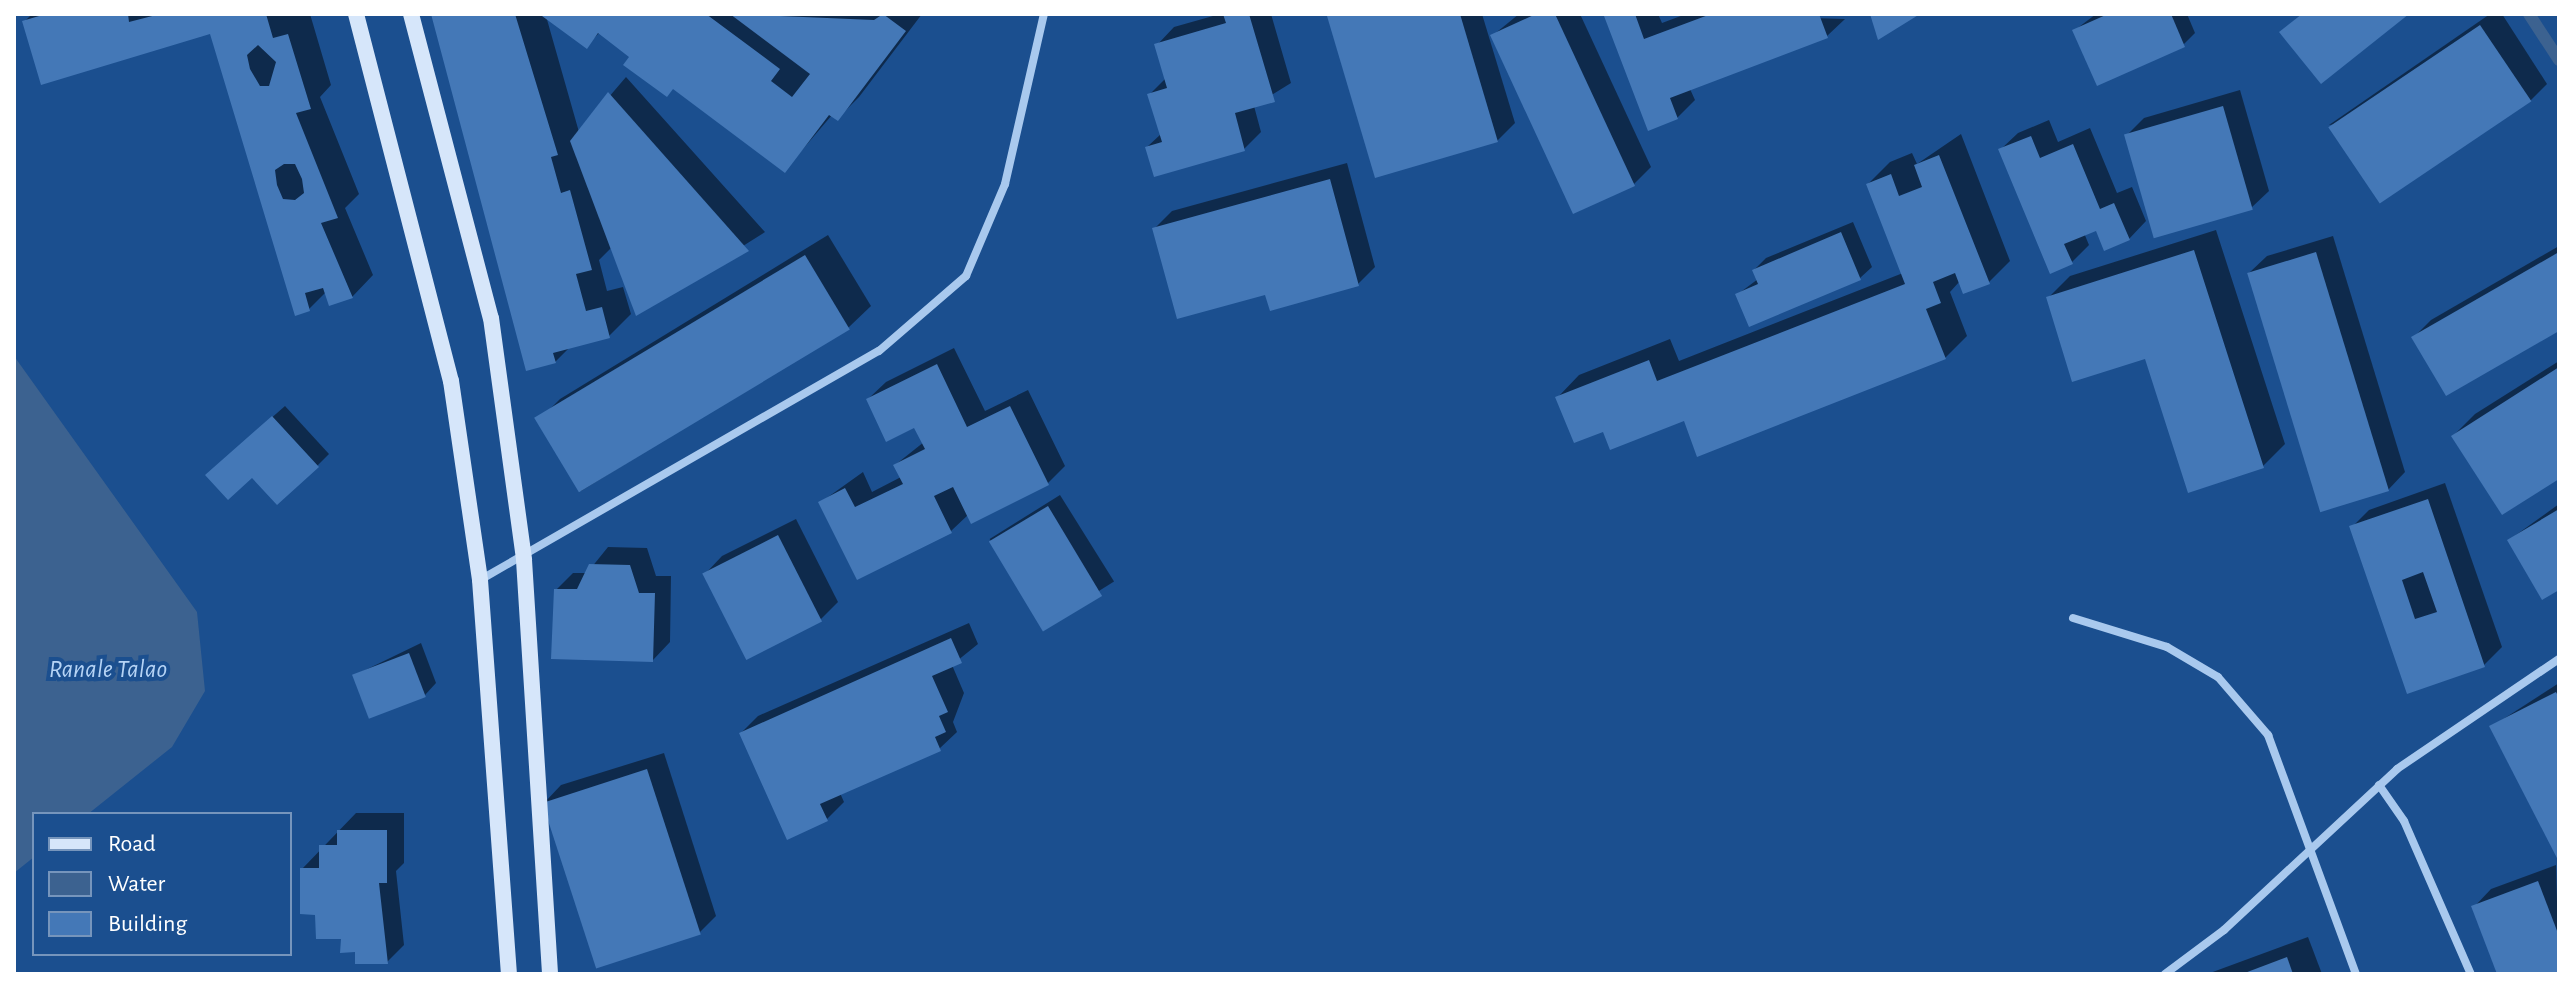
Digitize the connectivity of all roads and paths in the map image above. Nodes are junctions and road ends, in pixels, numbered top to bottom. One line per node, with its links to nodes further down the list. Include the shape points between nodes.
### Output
1 (356, 14): 5 (main road, via 451,381)
2 (411, 14): 4 (main road, via 491,318)
3 (1044, 14): 4 (street, via 1005,184 966,276 879,351)
4 (524, 560): 5 (street); 11 (main road)
5 (480, 580): 10 (main road)
6 (2073, 618): 9 (street, via 2167,647 2218,677 2268,735)
7 (2559, 659): 8 (street)
8 (2379, 785): 9 (street); 14 (street, via 2404,821)
9 (2311, 846): 12 (street, via 2224,930); 13 (street)
10 (509, 974)
11 (550, 974)
12 (2165, 974)
13 (2356, 974)
14 (2471, 974)

